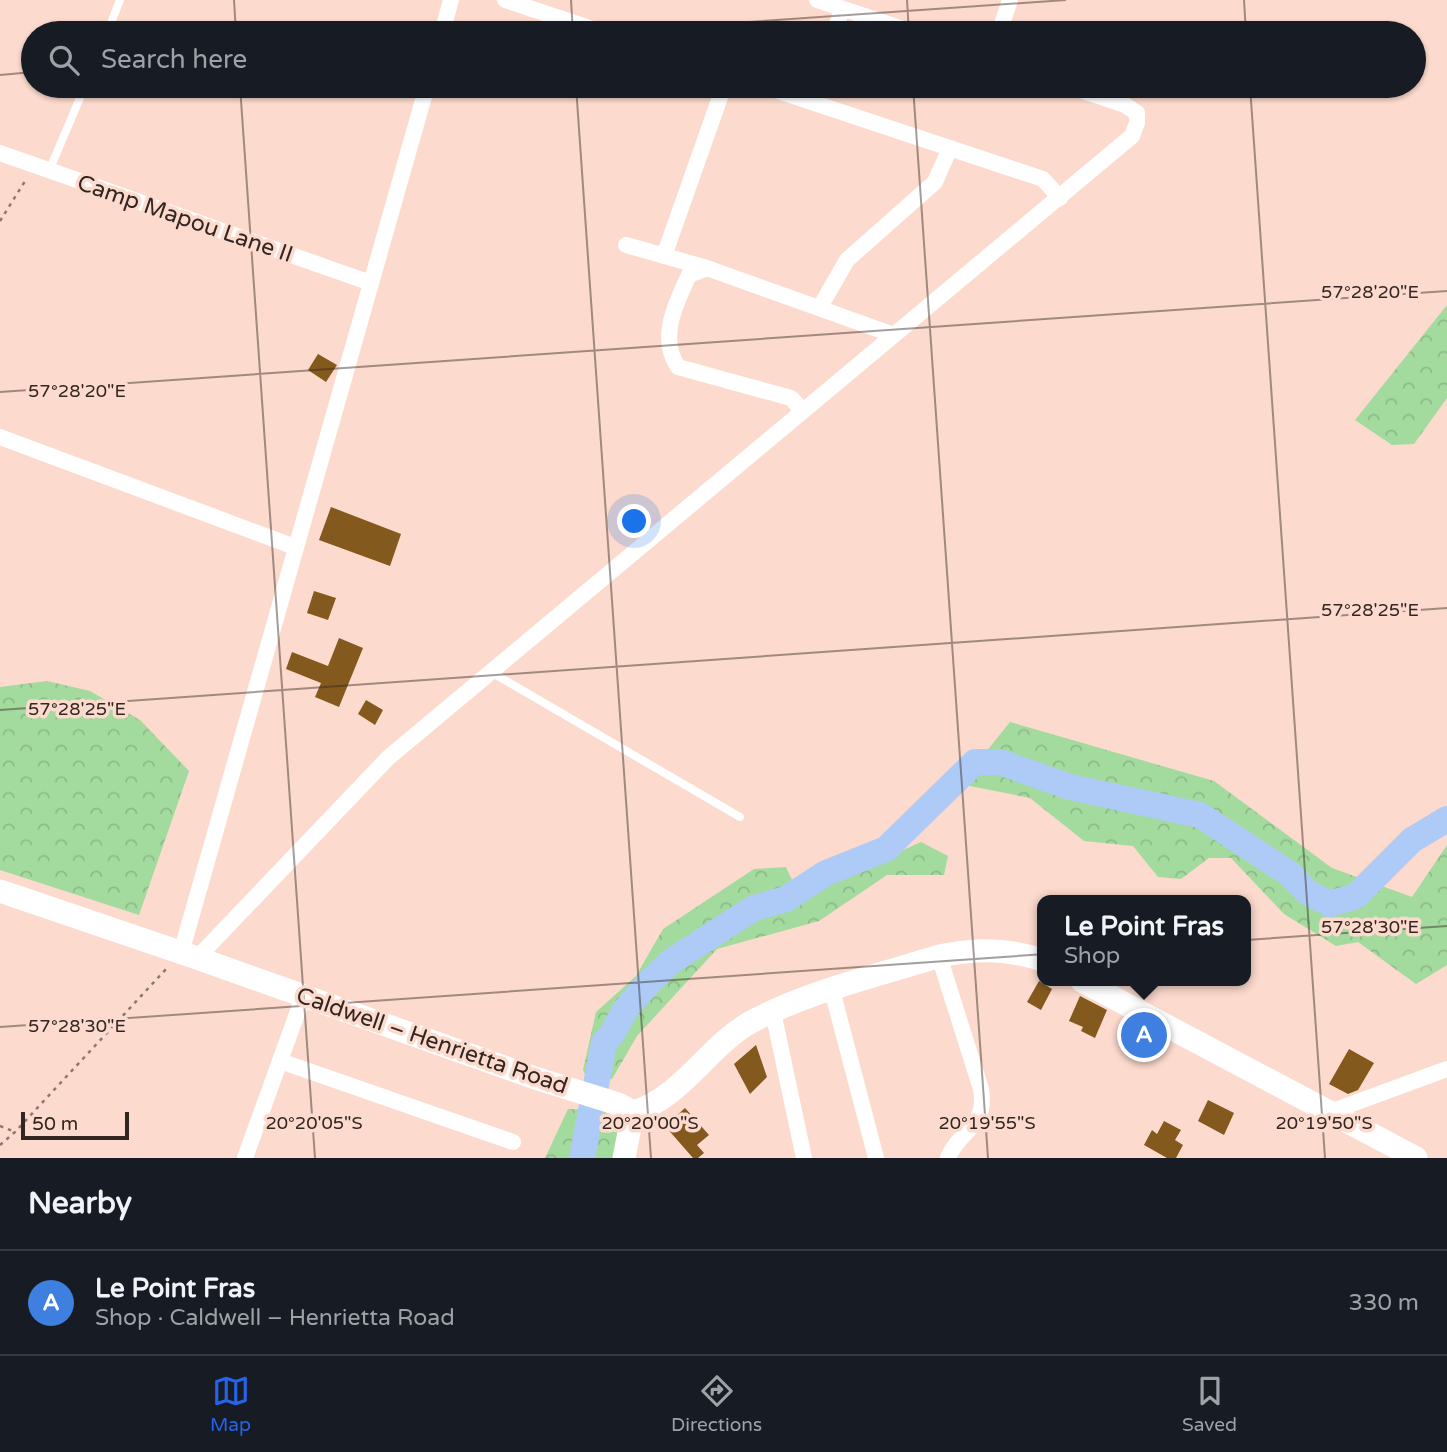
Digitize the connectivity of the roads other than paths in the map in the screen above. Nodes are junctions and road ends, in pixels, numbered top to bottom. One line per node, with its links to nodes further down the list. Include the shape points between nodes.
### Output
1 (120, 0): 7 (lane)
2 (451, 0): 8 (street)
3 (505, 0): 9 (street)
4 (817, 0): 6 (street)
5 (1004, 2): 12 (street)
6 (842, 9): 10 (street); 11 (street)
7 (112, 21)
8 (445, 21)
9 (569, 21)
10 (838, 21)
11 (878, 21)
12 (1001, 21)
13 (79, 98): 22 (lane)
14 (424, 98): 27 (street)
15 (720, 98): 25 (street)
16 (800, 98): 19 (street)
17 (813, 98): 19 (street)
18 (1104, 98): 23 (street, via 1137,113 1132,136)
19 (812, 102): 20 (street)
20 (950, 148): 23 (street, via 1043,179); 28 (street, via 935,182 847,260)
21 (0, 153): 22 (street, Camp Mapou Lane II)
22 (42, 169): 27 (street, Camp Mapou Lane II)
23 (1060, 198): 29 (street)
24 (626, 245): 25 (street)
25 (664, 256): 26 (street)
26 (707, 268): 28 (street); 30 (street, via 689,275 677,302 668,335 678,367 791,398)
27 (371, 283): 32 (street)
28 (820, 307): 29 (street)
29 (894, 335): 30 (street)
30 (802, 410): 33 (street)
31 (0, 438): 32 (street)
32 (295, 547): 36 (street)
33 (491, 672): 34 (lane); 36 (street, via 388,758)
34 (740, 817)
35 (0, 891): 36 (main road, Caldwell – Henrietta Road)
36 (189, 956): 41 (main road, Caldwell – Henrietta Road)
37 (939, 956): 38 (main road, via 983,949); 40 (main road); 53 (street, via 984,1104)
38 (1037, 958)
39 (1092, 986): 46 (main road)
40 (832, 990): 42 (main road); 52 (street)
41 (303, 997): 43 (street); 45 (main road, Caldwell – Henrietta Road)
42 (773, 1012): 45 (main road, via 734,1034 669,1093 646,1108); 51 (street)
43 (280, 1061): 47 (street); 49 (street)
44 (1447, 1069): 46 (street)
45 (626, 1108): 50 (main road)
46 (1331, 1112): 48 (main road)
47 (513, 1142)
48 (1387, 1151): 54 (main road)
49 (245, 1158)
50 (624, 1158)
51 (804, 1158)
52 (876, 1158)
53 (948, 1158)
54 (1416, 1158)

